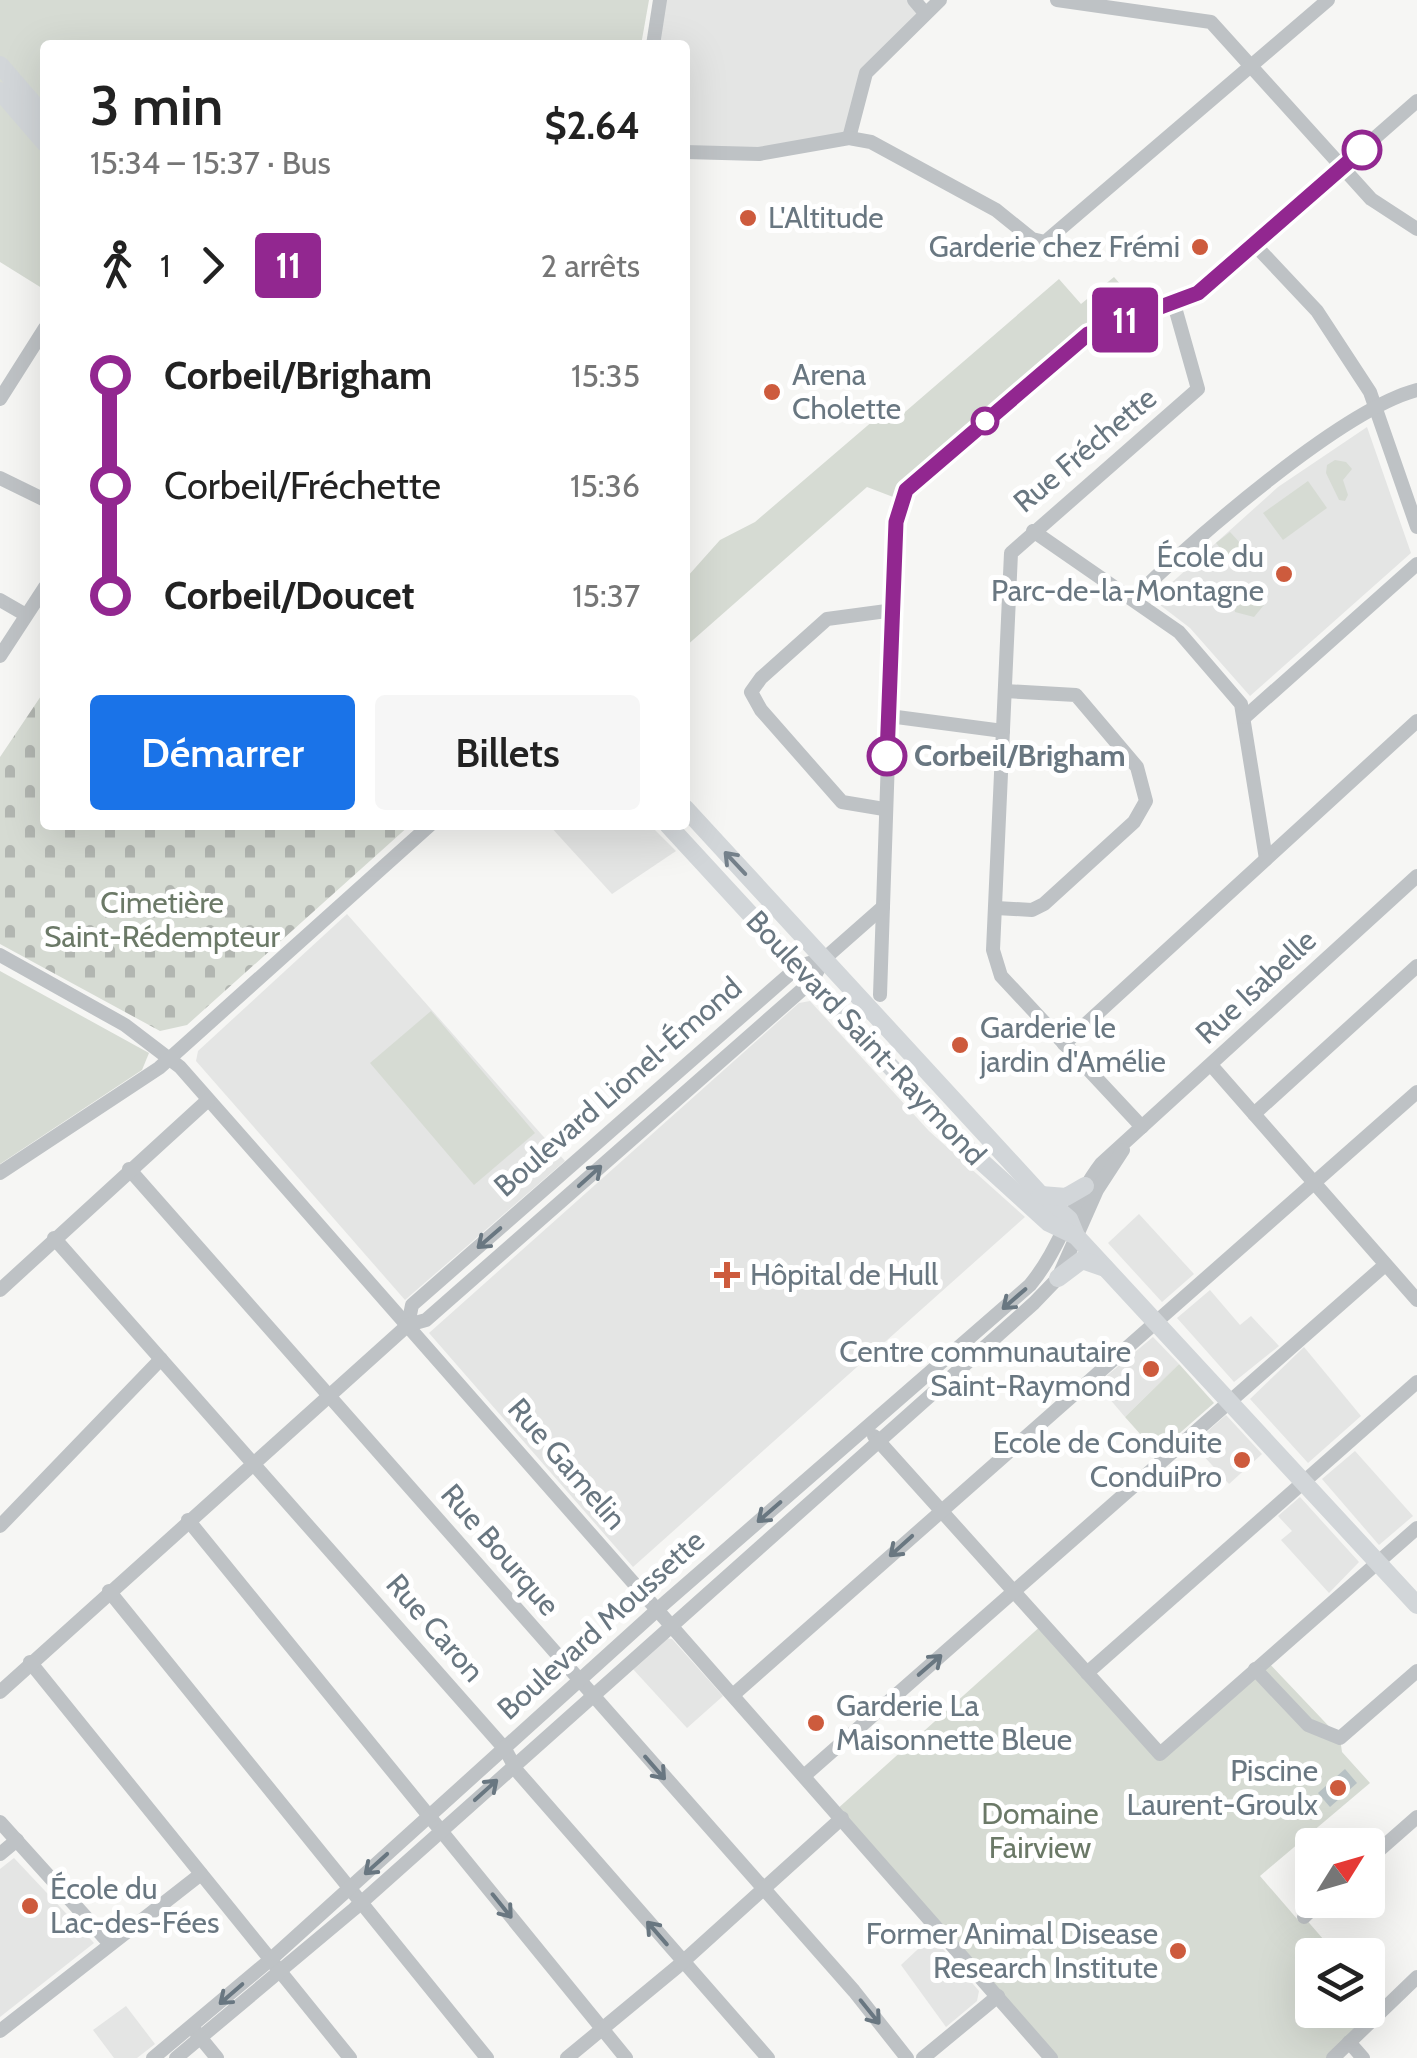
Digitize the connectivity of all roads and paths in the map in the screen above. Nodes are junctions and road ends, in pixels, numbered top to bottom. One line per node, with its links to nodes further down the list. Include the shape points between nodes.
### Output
1 (660, 0): 7 (street)
2 (914, 0): 6 (street)
3 (940, 0): 6 (street)
4 (1057, 0): 9 (street, via 1202,19)
5 (1328, 0): 9 (street)
6 (926, 13): 14 (street, via 866,73)
7 (654, 40)
8 (0, 65): 12 (main road)
9 (1252, 65): 14 (street, via 1056,236 1041,242 898,154); 16 (street)
10 (0, 91): 13 (main road)
11 (1417, 101): 16 (street)
12 (40, 112)
13 (40, 137)
14 (849, 138): 15 (street, via 779,153)
15 (690, 152)
16 (1343, 166): 17 (street, via 1388,213); 18 (street)
17 (1417, 229)
18 (1254, 244): 19 (street, via 1198,293); 23 (street, via 1323,319)
19 (1174, 304): 27 (street, Rue Fréchette, via 1198,388); 32 (street, via 1088,334 906,490 898,510)
20 (40, 336): 22 (street)
21 (1417, 390): 23 (street)
22 (0, 398)
23 (1376, 405): 26 (street); 30 (street, via 1262,487)
24 (0, 478): 25 (street)
25 (40, 498)
26 (1417, 527)
27 (1033, 530): 30 (street); 35 (street, Rue Fréchette, via 1010,558)
28 (1417, 564): 37 (street)
29 (40, 594): 33 (street)
30 (1134, 598): 37 (street, via 1187,640)
31 (0, 600): 33 (street)
32 (894, 610): 36 (street); 40 (street, via 827,619 751,692 842,802)
33 (26, 615): 34 (street)
34 (0, 656)
35 (1006, 691): 39 (street, Rue Fréchette); 47 (street, via 1076,695 1137,767 1146,801 1134,822 1044,904)
36 (889, 716): 39 (street); 40 (street)
37 (1246, 716): 44 (street)
38 (1417, 721): 44 (street)
39 (1003, 731): 47 (street, Rue Fréchette)
40 (884, 809): 46 (street)
41 (690, 813): 49 (main road, Boulevard Saint-Raymond, one-way to 41)
42 (424, 830): 55 (street)
43 (673, 830): 50 (main road, Boulevard Saint-Raymond)
44 (1266, 859): 54 (street)
45 (1417, 876): 56 (street, Rue Isabelle)
46 (882, 907): 49 (street); 53 (street)
47 (996, 908): 54 (street, Rue Fréchette, via 997,969)
48 (0, 956): 55 (street, Rue Gamelin)
49 (824, 959): 50 (street, Boulevard Lionel-Émond); 52 (street, Boulevard Lionel-Émond); 65 (main road, Boulevard Saint-Raymond)
50 (799, 966): 52 (main road, Boulevard Saint-Raymond); 74 (street, Boulevard Lionel-Émond, one-way to 74, via 412,1304)
51 (1417, 966): 59 (street)
52 (812, 981): 66 (main road, Boulevard Saint-Raymond, via 960,1142); 74 (street, Boulevard Lionel-Émond, one-way to 52, via 426,1320)
53 (880, 995)
54 (1064, 1044): 60 (street, Rue Fréchette)
55 (170, 1058): 58 (street, Rue Gamelin); 62 (street)
56 (1211, 1065): 59 (street); 60 (street, Rue Isabelle)
57 (1417, 1092): 63 (street)
58 (208, 1100): 61 (street); 74 (street, Rue Gamelin)
59 (1254, 1114): 63 (street)
60 (1137, 1132): 64 (street, Rue Isabelle); 66 (street, Rue Isabelle)
61 (129, 1169): 67 (street); 77 (street, Rue Bourque)
62 (0, 1173)
63 (1313, 1182): 68 (street); 73 (street)
64 (1085, 1186): 65 (main road, via 1066,1196); 66 (street, Rue Isabelle)
65 (1042, 1196): 66 (main road, Boulevard Saint-Raymond)
66 (1069, 1229): 69 (main road, Boulevard Saint-Raymond); 70 (street, Boulevard Moussette); 79 (street, Boulevard Moussette, one-way to 79, via 1030,1285)
67 (54, 1238): 71 (street); 75 (street, Rue Caron)
68 (1386, 1264): 72 (street); 78 (street)
69 (1110, 1270): 70 (main road, via 1082,1260); 73 (main road, Boulevard Saint-Raymond)
70 (1058, 1278): 79 (street, Boulevard Moussette)
71 (0, 1290)
72 (1417, 1300)
73 (1158, 1320): 78 (main road, Boulevard Saint-Raymond); 82 (street)
74 (408, 1325): 77 (street, Boulevard Lionel-Émond); 90 (street, Rue Gamelin)
75 (161, 1359): 80 (street, Rue Caron); 84 (street)
76 (1417, 1382): 81 (street)
77 (329, 1396): 80 (street, Boulevard Lionel-Émond); 96 (street, Rue Bourque)
78 (1231, 1399): 81 (main road, Boulevard Saint-Raymond); 88 (street)
79 (872, 1434): 82 (street); 90 (street, Boulevard Moussette, one-way to 90); 91 (street, Boulevard Moussette)
80 (254, 1463): 83 (street, Boulevard Lionel-Émond); 100 (street, Rue Caron)
81 (1304, 1480): 86 (main road, Boulevard Saint-Raymond); 95 (street)
82 (941, 1511): 88 (street); 99 (street, one-way to 99)
83 (188, 1520): 87 (street, Boulevard Lionel-Émond); 103 (street)
84 (0, 1526)
85 (1417, 1528): 86 (street)
86 (1377, 1561): 89 (main road, Boulevard Saint-Raymond); 93 (street)
87 (110, 1590): 92 (street, Boulevard Lionel-Émond); 112 (street)
88 (1014, 1592): 95 (street); 102 (street, one-way to 88)
89 (1417, 1605)
90 (658, 1609): 91 (street, Rue Gamelin); 96 (street, Boulevard Moussette)
91 (670, 1623): 98 (street, Boulevard Moussette); 99 (street, Rue Gamelin)
92 (30, 1662): 97 (street, Boulevard Lionel-Émond); 111 (street)
93 (1256, 1669): 94 (street, via 1308,1725 1340,1738); 95 (street, via 1160,1754)
94 (1417, 1671)
95 (1088, 1673)
96 (578, 1681): 98 (street, Rue Bourque); 100 (street, Boulevard Moussette)
97 (0, 1692)
98 (591, 1695): 101 (street, Boulevard Moussette); 113 (street, Rue Bourque, one-way to 113)
99 (734, 1695): 102 (street, Rue Gamelin)
100 (505, 1748): 101 (street, Rue Caron); 103 (street, Boulevard Moussette)
101 (514, 1766): 107 (street, Boulevard Moussette, one-way to 101); 117 (street, Rue Caron, one-way to 101)
102 (804, 1776): 105 (street, Rue Gamelin)
103 (429, 1817): 107 (street); 112 (street, Boulevard Moussette, one-way to 112)
104 (1417, 1817): 109 (street)
105 (842, 1818): 113 (street); 120 (street, Rue Gamelin)
106 (0, 1822): 108 (street)
107 (440, 1831): 114 (street, Boulevard Moussette); 121 (street, one-way to 121)
108 (17, 1840): 110 (street); 115 (street)
109 (1385, 1845)
110 (0, 1854)
111 (201, 1874): 115 (street); 116 (street)
112 (350, 1888): 114 (street); 116 (street, Boulevard Moussette)
113 (763, 1889): 117 (street); 133 (street, Rue Bourque, one-way to 133)
114 (362, 1902): 118 (street, Boulevard Moussette); 129 (street)
115 (110, 1944): 122 (street)
116 (270, 1960): 118 (street); 123 (street, Boulevard Moussette, one-way to 123)
117 (683, 1962): 121 (street); 132 (street, Rue Caron)
118 (280, 1974): 123 (street, Boulevard Moussette); 128 (street)
119 (1417, 1977): 124 (street)
120 (998, 1996): 134 (street); 135 (street, Rue Gamelin)
121 (603, 2030): 130 (street); 131 (street)
122 (0, 2032)
123 (197, 2033): 125 (street, Boulevard Moussette); 126 (street, Boulevard Moussette); 127 (street)
124 (1349, 2042): 136 (street); 137 (street)
125 (153, 2058)
126 (176, 2058)
127 (217, 2058)
128 (350, 2058)
129 (488, 2058)
130 (568, 2058)
131 (626, 2058)
132 (768, 2058)
133 (907, 2058)
134 (923, 2058)
135 (1051, 2058)
136 (1334, 2058)
137 (1363, 2058)

